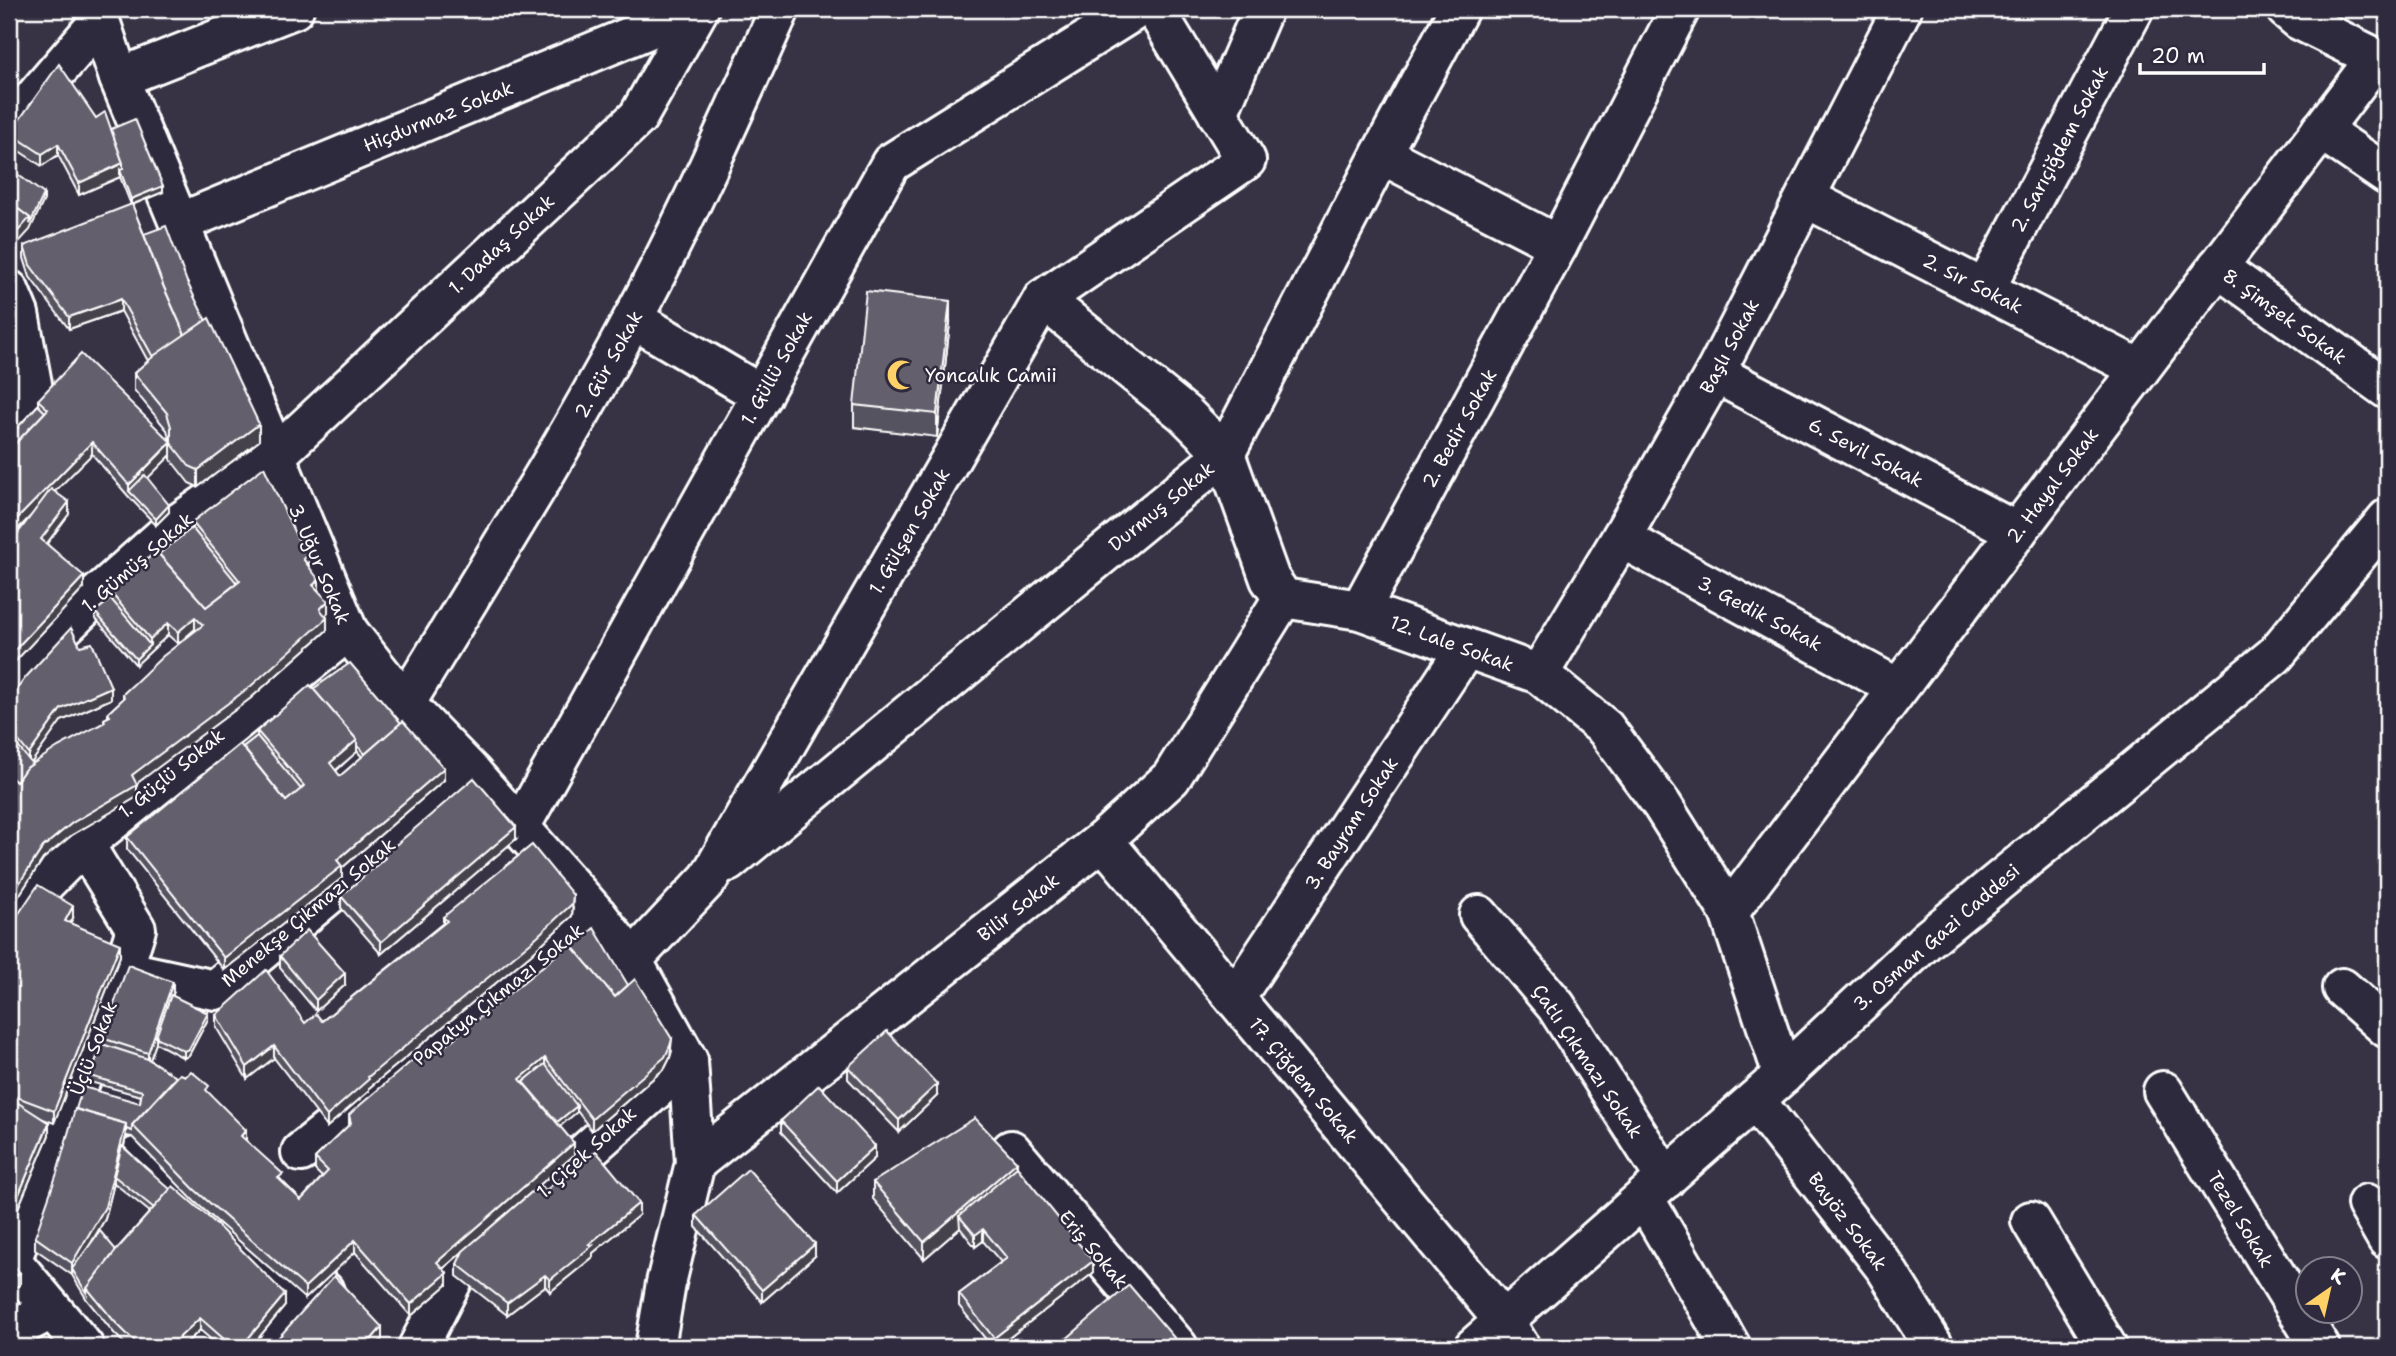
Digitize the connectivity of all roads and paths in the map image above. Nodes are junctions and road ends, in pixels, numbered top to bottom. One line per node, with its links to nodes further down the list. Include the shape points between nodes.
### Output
1 (294, 9): 14 (street)
2 (698, 9): 21 (street, Hiçdurmaz Sokak); 34 (street, 1. Dadaş Sokak, via 638,117)
3 (780, 9): 27 (street, 2. Gür Sokak, via 683,222)
4 (1137, 9): 31 (street, 1. Güllü Sokak, via 891,163)
5 (1155, 9): 15 (street)
6 (1263, 9): 15 (street)
7 (1459, 9): 18 (street, Durmuş Sokak)
8 (1680, 9): 22 (street, 2. Bedir Sokak)
9 (1902, 9): 20 (street, Başlı Sokak)
10 (2134, 9): 24 (street, 2. Sarıçiğdem Sokak)
11 (2297, 12): 13 (street)
12 (98, 15): 14 (street, 3. Uğur Sokak); 16 (street)
13 (2381, 58): 17 (street, 2. Hayal Sokak)
14 (119, 78): 21 (street, 3. Uğur Sokak)
15 (1218, 114): 26 (street, 1. Gülşen Sokak, via 1246,160)
16 (9, 127)
17 (2321, 130): 19 (street); 23 (street, 2. Hayal Sokak)
18 (1381, 154): 22 (street); 33 (street, Durmuş Sokak)
19 (2387, 175)
20 (1806, 198): 24 (street, 2. Sır Sokak); 29 (street, Başlı Sokak)
21 (179, 223): 34 (street, 3. Uğur Sokak)
22 (1558, 245): 39 (street, 2. Bedir Sokak)
23 (2217, 267): 28 (street, 2. Hayal Sokak); 30 (street, 8. Şimşek Sokak)
24 (1985, 289): 28 (street, 2. Sır Sokak)
25 (9, 290): 32 (street, via 19,314 32,384)
26 (1043, 299): 33 (street, via 1185,414); 50 (street, 1. Gülşen Sokak)
27 (633, 319): 31 (street); 45 (street, 2. Gür Sokak, via 569,435)
28 (2140, 369): 36 (street, 2. Hayal Sokak)
29 (1715, 373): 36 (street, 6. Sevil Sokak); 37 (street, Başlı Sokak)
30 (2387, 389)
31 (762, 395): 47 (street, 1. Güllü Sokak)
32 (9, 410)
33 (1225, 454): 38 (street, via 1270,579); 50 (street, Durmuş Sokak)
34 (275, 456): 40 (street, 3. Uğur Sokak); 43 (street, 1. Gümüş Sokak, via 176,525)
35 (2387, 519): 61 (street, 3. Osman Gazi Caddesi, via 2275,655 1927,940)
36 (2017, 532): 44 (street, 2. Hayal Sokak)
37 (1621, 538): 42 (street, Başlı Sokak); 44 (street, 3. Gedik Sokak)
38 (1283, 598): 39 (street, 12. Lale Sokak); 48 (street, Bilir Sokak, via 1171,778)
39 (1360, 610): 41 (street, 12. Lale Sokak)
40 (348, 631): 45 (street, 3. Uğur Sokak); 49 (street, 1. Güçlü Sokak)
41 (1466, 648): 42 (street, 12. Lale Sokak); 58 (street, 3. Bayram Sokak)
42 (1539, 674): 51 (street, 12. Lale Sokak, via 1605,728 1662,805)
43 (9, 680)
44 (1898, 688): 51 (street, 2. Hayal Sokak)
45 (405, 704): 46 (street, 3. Uğur Sokak)
46 (473, 774): 47 (street, 3. Uğur Sokak); 56 (street, Menekşe Çıkmazı Sokak, via 215,990)
47 (520, 827): 52 (street, 3. Uğur Sokak)
48 (1103, 840): 58 (street, 17. Çiğdem Sokak); 67 (street, Bilir Sokak)
49 (84, 844): 54 (street, 1. Güçlü Sokak, via 38,889); 56 (street, Üçlü Sokak, via 136,929)
50 (709, 878): 55 (street, 1. Gülşen Sokak)
51 (1729, 912): 61 (street, 12. Lale Sokak)
52 (597, 915): 55 (street, 3. Uğur Sokak); 65 (street, Papatya Çıkmazı Sokak)
53 (1479, 915): 68 (street, Çatlı Çıkmazı Sokak, via 1556,1006)
54 (9, 930)
55 (632, 960): 60 (street, 3. Uğur Sokak)
56 (123, 970): 72 (street, Üçlü Sokak)
57 (2342, 988): 59 (street)
58 (1235, 998): 77 (street, 17. Çiğdem Sokak)
59 (2387, 1027)
60 (688, 1061): 67 (street, 3. Uğur Sokak); 80 (street, 1. Çiçek Sokak, via 462,1262)
61 (1783, 1075): 63 (street, 3. Osman Gazi Caddesi)
62 (2163, 1091): 87 (street, Tezel Sokak)
63 (1755, 1100): 68 (street, 3. Osman Gazi Caddesi); 85 (street, Bayöz Sokak, via 1886,1269)
64 (1011, 1150): 82 (street, Eriş Sokak)
65 (301, 1152)
66 (136, 1157): 74 (street)
67 (695, 1163): 81 (street, 3. Uğur Sokak)
68 (1655, 1188): 77 (street, 3. Osman Gazi Caddesi); 84 (street, Çatlı Çıkmazı Sokak)
69 (2367, 1203): 71 (street)
70 (2031, 1221): 86 (street)
71 (2387, 1239)
72 (10, 1259): 75 (street)
73 (333, 1282): 74 (street)
74 (305, 1309): 79 (street)
75 (51, 1310): 76 (street); 78 (street)
76 (9, 1332)
77 (1512, 1334): 83 (street, 3. Osman Gazi Caddesi)
78 (84, 1347)
79 (269, 1347)
80 (418, 1347)
81 (655, 1347)
82 (1178, 1347)
83 (1474, 1347)
84 (1731, 1347)
85 (1934, 1347)
86 (2107, 1347)
87 (2320, 1347)

